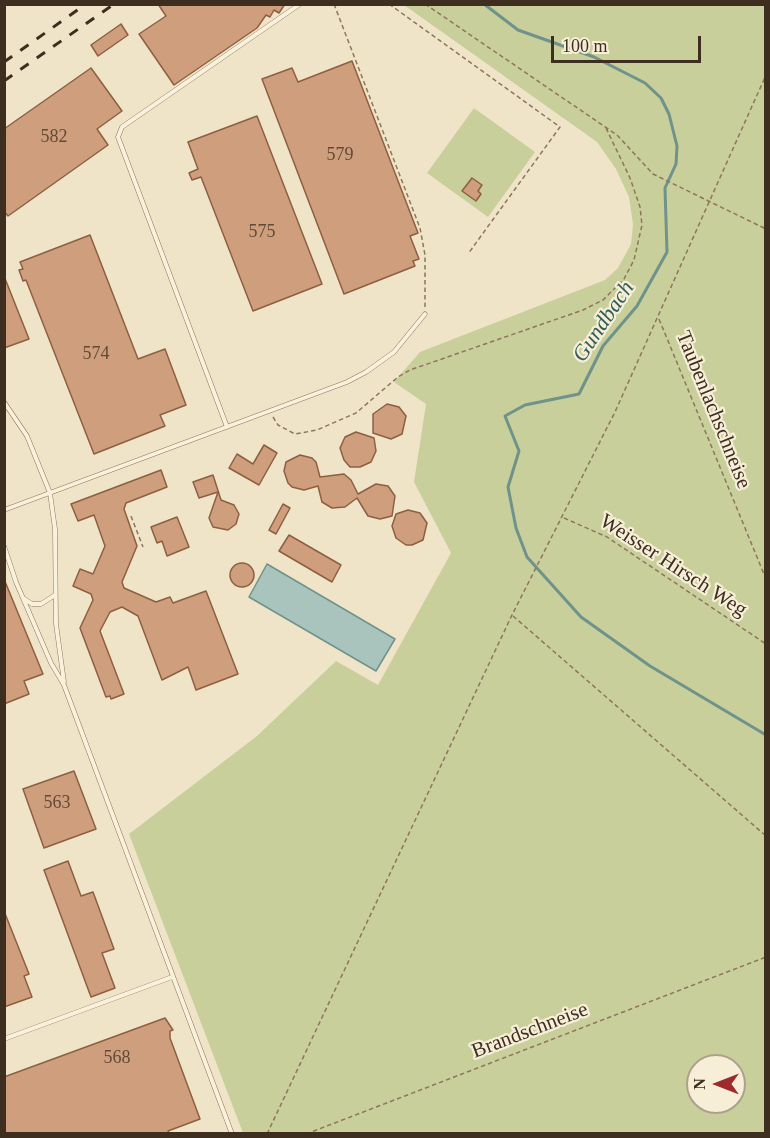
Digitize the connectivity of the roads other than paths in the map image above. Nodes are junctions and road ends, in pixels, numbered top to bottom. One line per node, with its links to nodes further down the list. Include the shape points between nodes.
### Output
1 (300, 4): 4 (lane, via 122,127 118,137)
2 (425, 314): 4 (lane, via 394,352 366,372)
3 (4, 402): 5 (lane, via 27,436)
4 (227, 427): 5 (lane)
5 (51, 493): 6 (lane); 8 (lane)
6 (4, 510)
7 (4, 546): 9 (lane)
8 (56, 594): 9 (lane, via 41,604); 10 (lane)
9 (22, 597): 10 (lane)
10 (64, 685): 11 (lane)
11 (172, 977): 12 (lane); 13 (lane)
12 (4, 1040)
13 (232, 1134)

